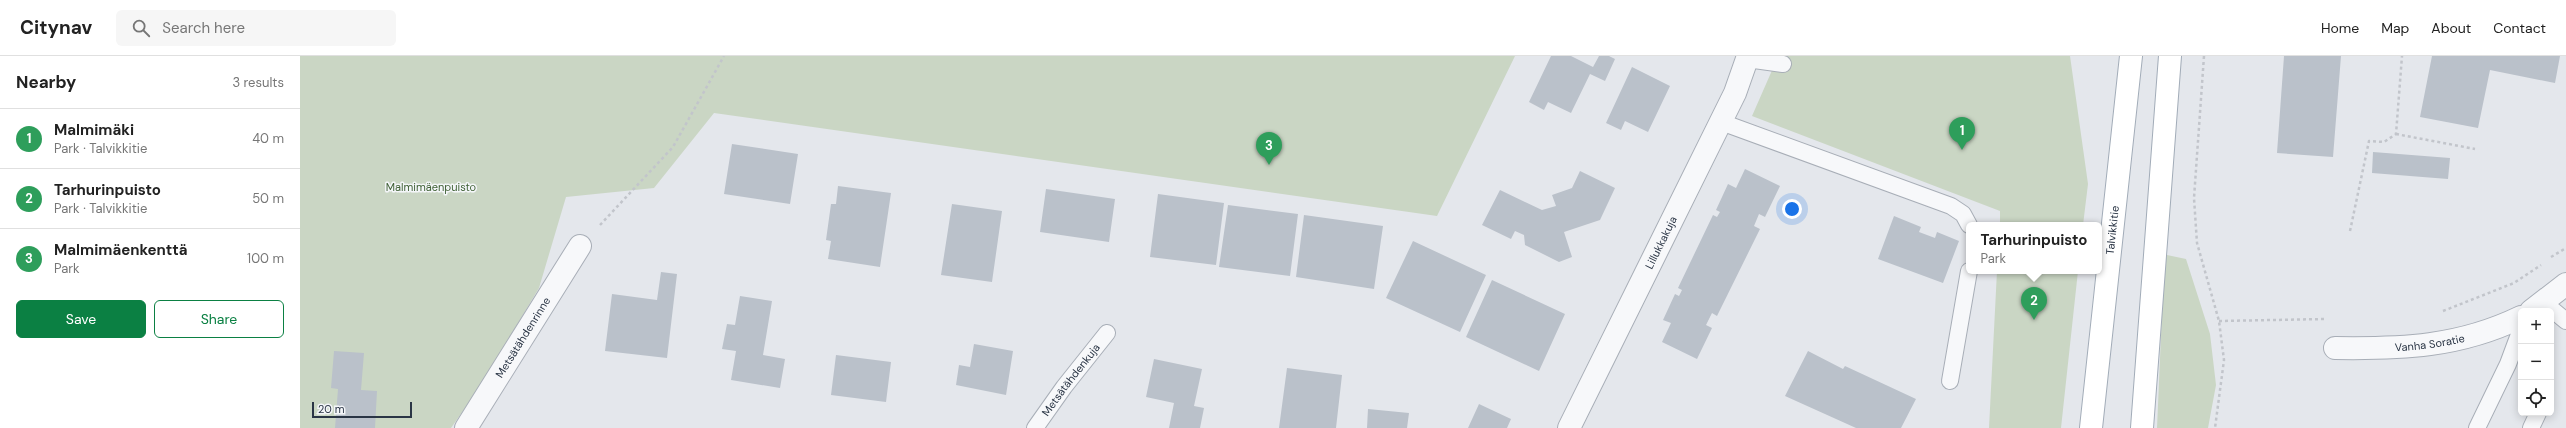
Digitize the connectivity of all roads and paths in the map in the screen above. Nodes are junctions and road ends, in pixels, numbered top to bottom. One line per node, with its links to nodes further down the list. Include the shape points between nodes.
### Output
1 (724, 56): 13 (path, via 673,147)
2 (2131, 56): 32 (main road, Talvikkitie)
3 (2170, 56): 33 (main road)
4 (2204, 56): 23 (path, via 2194,198 2197,243)
5 (2402, 56): 9 (path)
6 (1748, 58): 7 (lane); 8 (street, Lillukkakuja)
7 (1783, 64)
8 (1721, 122): 11 (lane, via 1951,206 1963,214); 31 (street, Lillukkakuja)
9 (2396, 134): 10 (path); 12 (path, via 2384,142 2369,141)
10 (2475, 149)
11 (1967, 222)
12 (2350, 231)
13 (580, 246): 29 (street, Metsätähdenrinne)
14 (2566, 248): 18 (path, via 2514,283)
15 (1968, 274): 27 (lane)
16 (2566, 284): 17 (street)
17 (2544, 308)
18 (2439, 312)
19 (2554, 314): 22 (lane)
20 (2518, 318): 26 (street, Vanha Soratie, via 2493,331 2452,342 2395,349)
21 (2332, 319): 23 (path)
22 (2566, 321)
23 (2219, 322): 34 (path, via 2224,360)
24 (1107, 333): 30 (lane, Metsätähdenkuja)
25 (2518, 337): 35 (lane)
26 (2335, 348)
27 (1950, 381)
28 (2537, 416): 36 (lane)
29 (466, 428)
30 (1035, 428)
31 (1569, 428)
32 (2091, 428)
33 (2142, 428)
34 (2215, 428)
35 (2477, 428)
36 (2531, 428)

